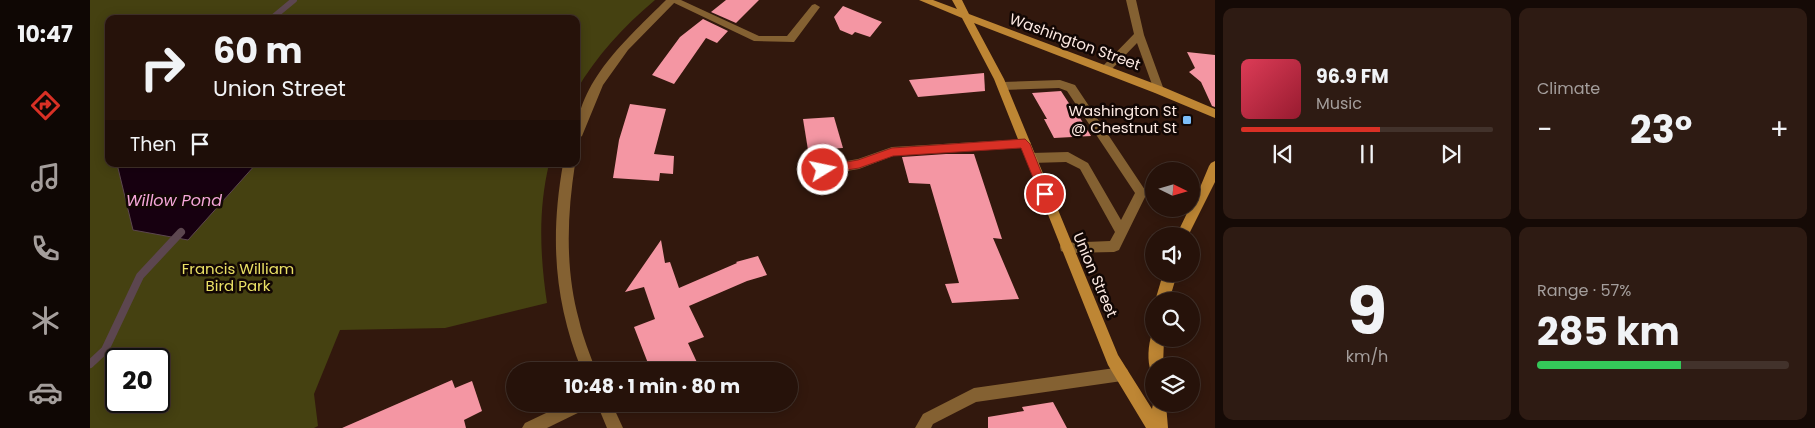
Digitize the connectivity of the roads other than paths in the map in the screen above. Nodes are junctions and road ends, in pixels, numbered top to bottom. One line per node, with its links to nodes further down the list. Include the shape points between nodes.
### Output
1 (673, 0): 5 (street, via 758,39 774,40 790,40); 12 (street, via 624,48 598,84)
2 (924, 0): 6 (main road, Washington Street)
3 (957, 0): 6 (main road, Union Street)
4 (1131, 0): 7 (street)
5 (815, 7)
6 (968, 18): 8 (main road, Washington Street); 9 (main road, Union Street)
7 (1139, 35): 8 (street); 10 (street)
8 (1105, 69): 10 (main road, Washington Street)
9 (1002, 86): 13 (main road, Union Street); 19 (street, via 1060,84 1071,88 1141,192)
10 (1159, 90): 11 (main road, Washington Street)
11 (1215, 114)
12 (580, 127)
13 (1025, 144): 14 (main road, Union Street); 17 (street, via 892,152 859,164)
14 (1031, 158): 19 (street, via 1068,158 1084,166); 20 (main road, Union Street)
15 (1215, 166): 18 (main road)
16 (568, 167): 21 (street, via 561,231 563,278)
17 (823, 170)
18 (1186, 227)
19 (1121, 231): 20 (street, via 1114,246)
20 (1066, 247): 22 (main road, Union Street, via 1113,360)
21 (586, 362)
22 (1122, 374): 28 (street, via 974,394 928,419); 29 (main road, Union Street)
23 (564, 412): 26 (street)
24 (608, 412): 27 (street)
25 (1159, 412): 30 (main road)
26 (530, 428)
27 (615, 428)
28 (923, 428)
29 (1155, 428)
30 (1160, 428)

